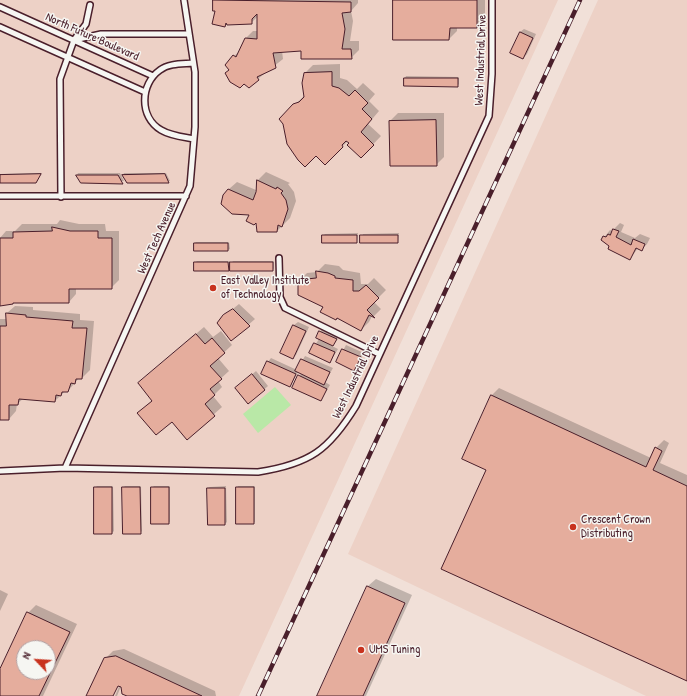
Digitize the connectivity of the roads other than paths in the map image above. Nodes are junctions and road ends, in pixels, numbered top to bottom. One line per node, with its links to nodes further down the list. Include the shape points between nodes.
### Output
1 (184, 0): 6 (lane, West Tech Avenue)
2 (492, 0): 17 (lane, West Industrial Drive, via 492,74 488,116)
3 (90, 5): 7 (lane, via 86,24)
4 (0, 7): 7 (lane, North Future Boulevard)
5 (0, 27): 8 (lane)
6 (188, 34): 7 (lane, via 101,34); 9 (lane, West Tech Avenue)
7 (74, 40): 8 (lane); 10 (lane, North Future Boulevard)
8 (66, 58): 11 (lane); 15 (lane, via 60,79)
9 (193, 63): 10 (lane, via 170,65); 12 (lane, West Tech Avenue)
10 (153, 76): 11 (lane)
11 (144, 92): 12 (lane, via 144,103 153,123 171,134)
12 (194, 139): 14 (lane, West Tech Avenue, via 190,186)
13 (0, 196): 15 (lane)
14 (186, 196): 15 (lane); 18 (lane, West Tech Avenue)
15 (61, 197)
16 (279, 258): 17 (lane, via 280,297 285,308)
17 (379, 354): 18 (lane, West Industrial Drive, via 356,406 340,432 322,450 278,469 258,472)
18 (64, 468): 19 (lane, West Industrial Drive)
19 (0, 471)

